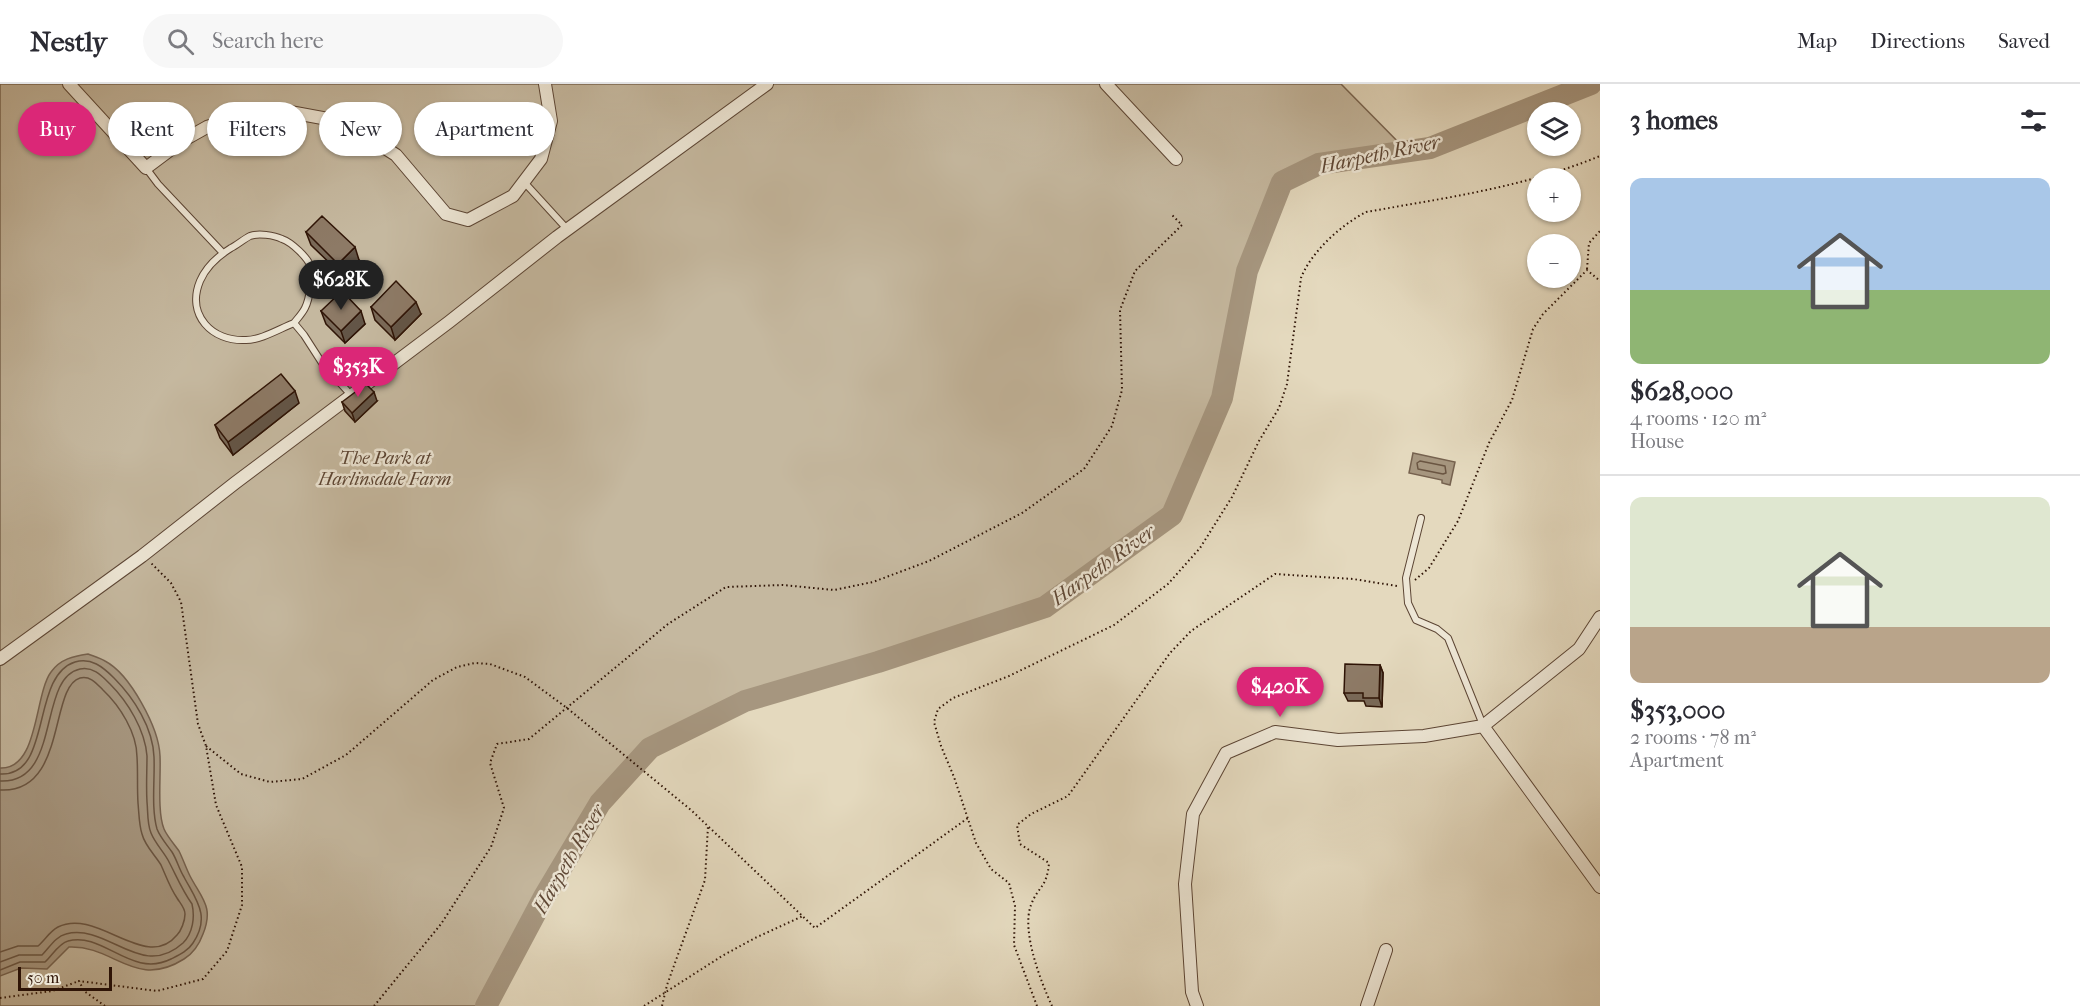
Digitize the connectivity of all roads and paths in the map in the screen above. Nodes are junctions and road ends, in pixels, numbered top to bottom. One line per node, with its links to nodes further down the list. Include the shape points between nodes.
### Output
1 (69, 84): 7 (street)
2 (545, 84): 8 (street, via 551,121 540,159)
3 (767, 84): 10 (street)
4 (1106, 84): 6 (street)
5 (1600, 156): 25 (path, via 1506,187 1366,212 1347,222 1306,264 1287,384 1279,408 1200,548 1168,584 1114,625 1009,676 953,698 938,709 934,722)
6 (1176, 159)
7 (146, 168): 8 (street, via 207,127 241,116 290,112 344,122 396,155 446,214 468,220 513,196); 12 (lane)
8 (524, 182): 10 (lane)
9 (1171, 214): 22 (path, via 1182,225 1136,271 1120,310 1122,390 1112,426 1084,469 1022,513 929,561 873,582 834,590 783,585 726,587 668,624)
10 (567, 229): 16 (street)
11 (1600, 231): 13 (path, via 1589,243)
12 (223, 253): 15 (lane, via 251,236 261,235 284,239 309,261 305,308); 15 (lane, via 203,274 195,293 196,311 211,330 230,339 248,341)
13 (1587, 270): 14 (path); 19 (path, via 1533,329 1512,400 1489,443 1458,521 1429,568)
14 (1600, 280)
15 (294, 323): 16 (lane)
16 (351, 395): 18 (street)
17 (1421, 518): 19 (lane)
18 (142, 556): 21 (street); 24 (path, via 171,583 181,602 198,724)
19 (1406, 587): 23 (lane, via 1416,620 1448,638); 38 (path, via 1275,574 1191,631 1170,653 1068,796 1030,814 1017,825 1020,844 1048,863 1048,878 1030,906 1028,936)
20 (1600, 617): 23 (street, via 1579,649)
21 (0, 659)
22 (567, 708): 24 (path, via 525,677 490,664 475,663 457,667 433,680 346,755 302,779 270,782 241,774); 26 (path); 34 (path, via 529,739 496,744 489,763 504,808 491,847 441,924)
23 (1483, 726): 27 (street); 39 (street, via 1424,736 1338,740 1275,732 1226,753 1193,814 1185,884 1192,992)
24 (206, 746): 30 (path, via 216,805 242,867 242,905 227,951 203,979 157,991)
25 (968, 818): 28 (path, via 815,928); 37 (path, via 991,869 1009,883 1015,906 1014,945)
26 (708, 826): 28 (path); 31 (path, via 705,880)
27 (1600, 887)
28 (803, 916): 31 (path, via 755,938)
29 (1386, 950): 40 (street)
30 (79, 981): 32 (path, via 52,991); 33 (path, via 84,991)
31 (664, 993): 35 (path); 36 (path)
32 (0, 998)
33 (105, 1006)
34 (374, 1006)
35 (644, 1006)
36 (662, 1006)
37 (1036, 1006)
38 (1052, 1006)
39 (1197, 1006)
40 (1367, 1006)

